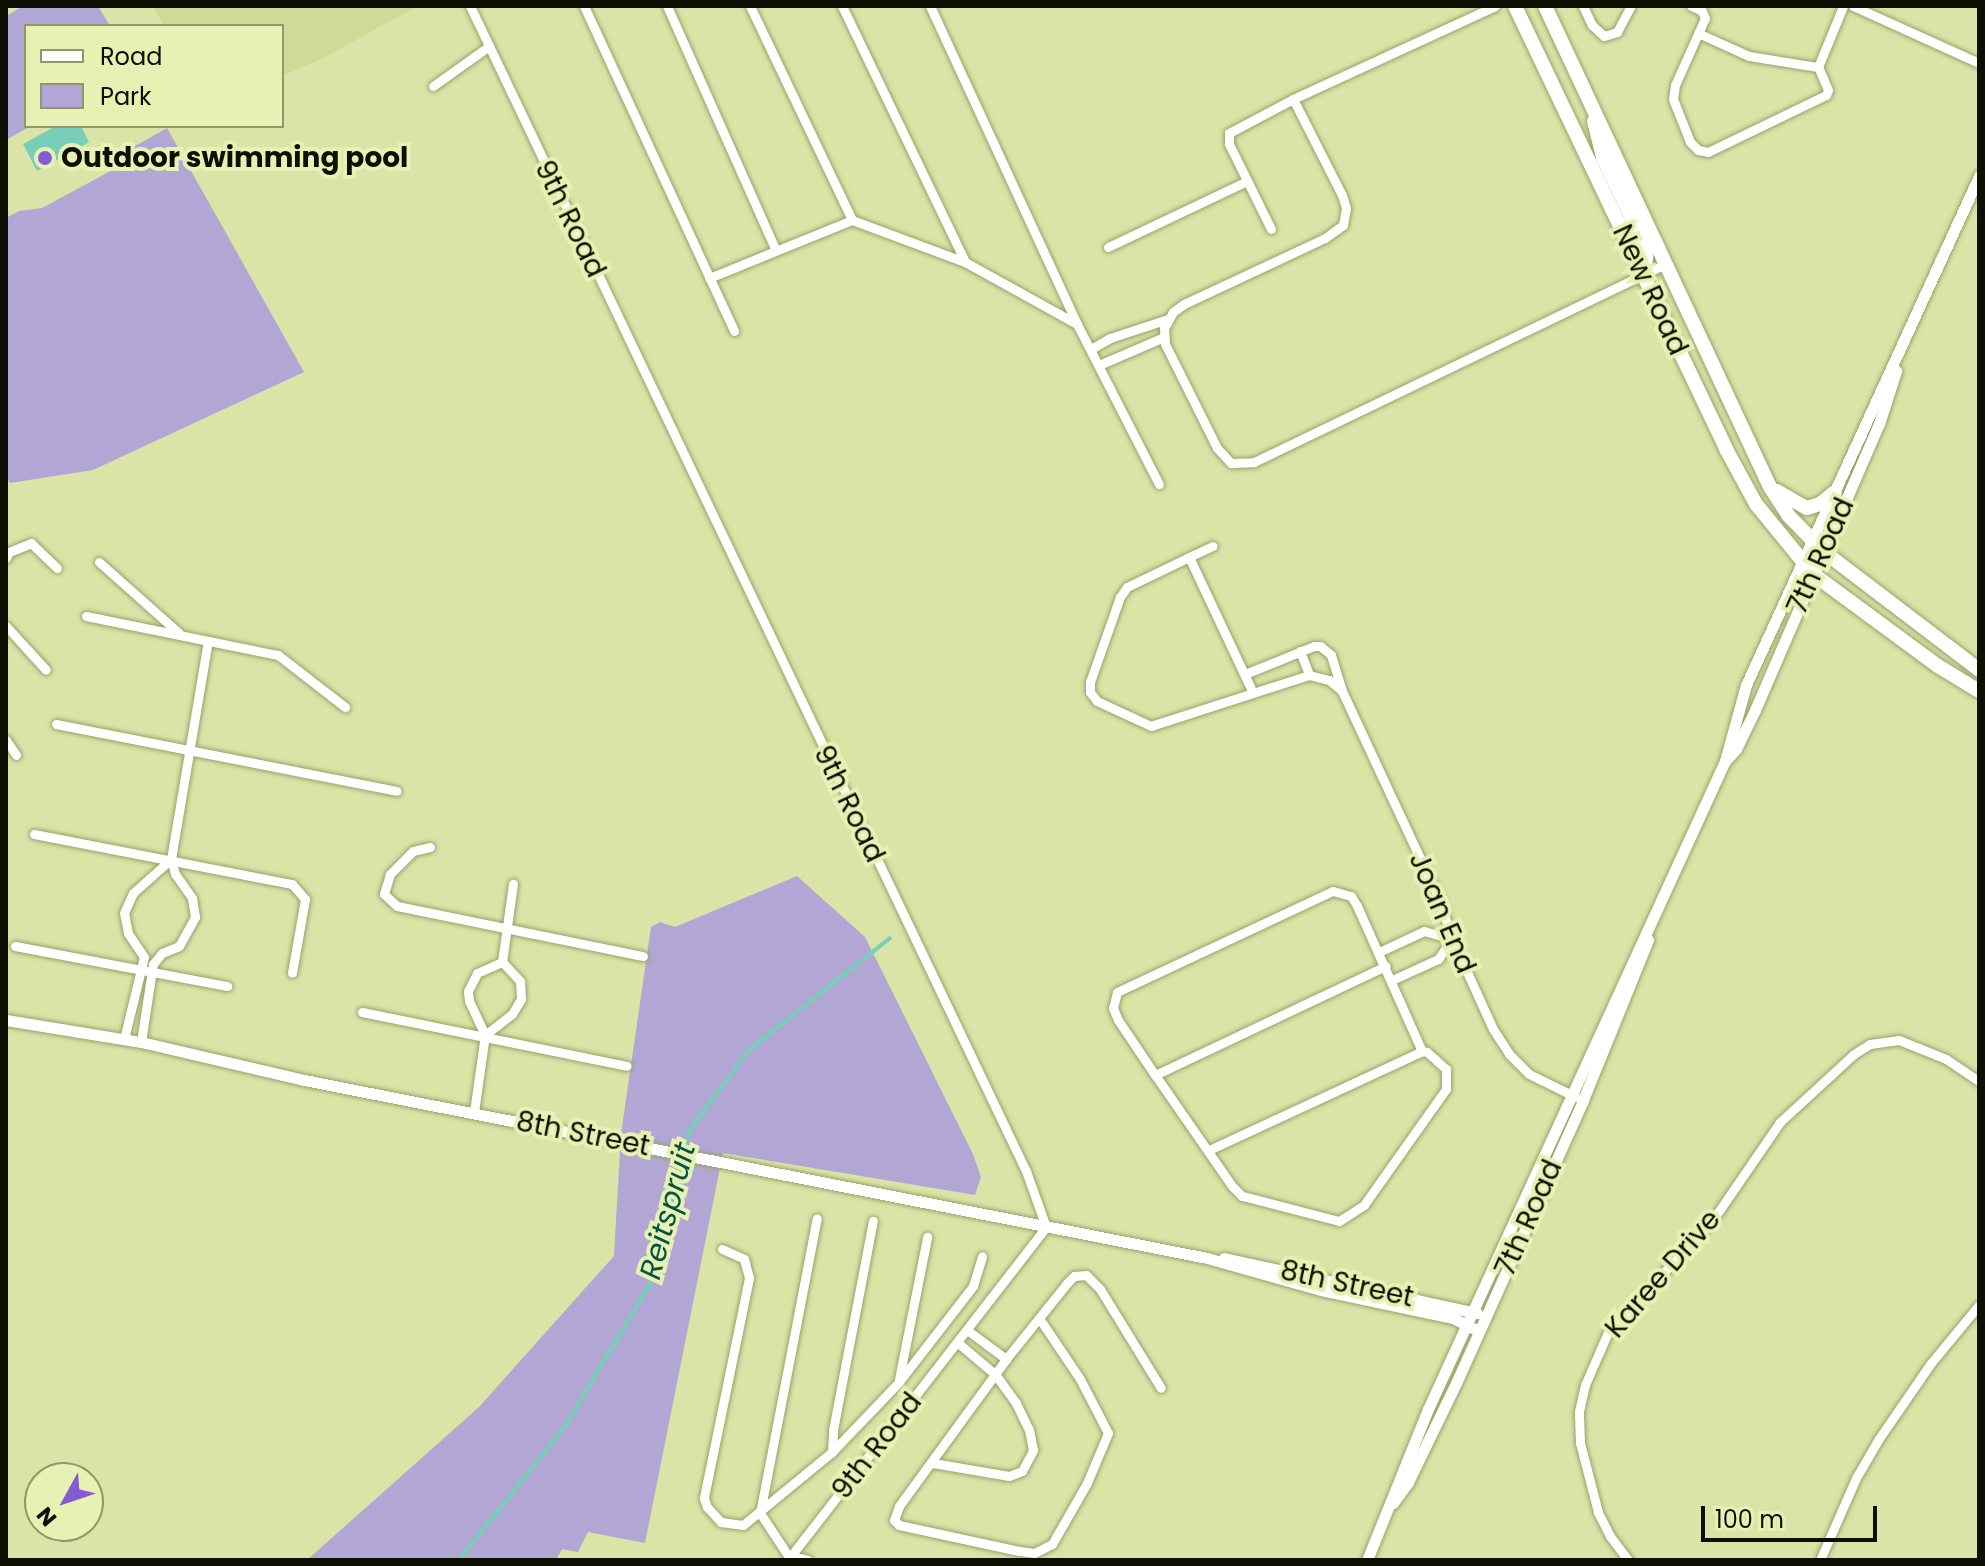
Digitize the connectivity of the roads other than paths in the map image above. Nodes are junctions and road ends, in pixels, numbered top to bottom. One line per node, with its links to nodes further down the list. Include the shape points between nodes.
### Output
1 (470, 6): 16 (street, 9th Road)
2 (584, 6): 31 (street)
3 (667, 6): 27 (street)
4 (750, 6): 24 (street)
5 (842, 6): 28 (street)
6 (930, 6): 33 (street)
7 (1495, 6): 20 (street)
8 (1515, 6): 30 (main road, New Road)
9 (1545, 6): 21 (main road, New Road)
10 (1583, 6): 11 (street, via 1604,36 1617,32)
11 (1631, 6)
12 (1691, 6): 15 (street, via 1705,16)
13 (1843, 6): 18 (street)
14 (1853, 6): 17 (street)
15 (1698, 33): 18 (street, via 1749,56); 18 (street, via 1673,99 1690,142 1702,152 1714,151 1822,98 1828,90)
16 (489, 46): 19 (street); 99 (street, 9th Road, via 1026,1171)
17 (1979, 63)
18 (1818, 67)
19 (433, 86)
20 (1293, 99): 23 (street, via 1229,133); 32 (street, via 1342,195 1343,225 1184,304)
21 (1591, 105): 29 (main road, New Road); 30 (main road, via 1603,158 1648,254)
22 (1979, 176): 36 (street, 7th Road)
23 (1247, 181): 25 (street); 26 (street)
24 (852, 220): 27 (street); 28 (street)
25 (1271, 229)
26 (1108, 247)
27 (775, 249): 31 (street)
28 (965, 262): 33 (street)
29 (1666, 264): 30 (street); 40 (main road, New Road)
30 (1644, 275): 35 (street, via 1245,465 1220,454); 47 (main road, New Road, via 1740,477)
31 (709, 278): 34 (street)
32 (1168, 319): 35 (street); 37 (street)
33 (1077, 324): 37 (street)
34 (734, 331)
35 (1164, 337): 38 (street)
36 (1904, 344): 41 (street, 7th Road); 43 (street, 7th Road, via 1879,424)
37 (1091, 349): 38 (street)
38 (1099, 365): 39 (street)
39 (1159, 484)
40 (1770, 487): 41 (main road, via 1807,508); 43 (main road, New Road)
41 (1835, 492): 43 (street, 7th Road)
42 (1213, 546): 44 (street)
43 (1818, 546): 47 (street, 7th Road); 49 (street, 7th Road); 56 (main road, New Road)
44 (1189, 557): 57 (street); 61 (street, via 1123,591 1090,692 1097,701 1151,726)
45 (6, 558): 48 (street, via 31,543)
46 (99, 562): 52 (street)
47 (1802, 563): 49 (main road, New Road); 67 (street, 7th Road, via 1746,685)
48 (57, 568)
49 (1813, 574): 60 (main road, New Road); 67 (street, 7th Road, via 1736,749)
50 (86, 616): 52 (street)
51 (6, 626): 55 (street)
52 (181, 635): 53 (street)
53 (208, 641): 62 (street, via 278,655); 65 (street)
54 (1300, 651): 57 (street); 58 (street); 59 (street, Joan End, via 1314,646 1326,650)
55 (46, 670)
56 (1979, 670)
57 (1245, 674): 61 (street)
58 (1309, 675): 59 (street, via 1329,680); 61 (street)
59 (1342, 691): 74 (street, Joan End, via 1439,899)
60 (1979, 691)
61 (1253, 693)
62 (345, 707)
63 (56, 724): 65 (street)
64 (6, 740): 66 (street)
65 (187, 747): 68 (street); 71 (street)
66 (16, 755)
67 (1725, 761): 94 (street, 7th Road, via 1636,951)
68 (396, 791)
69 (34, 834): 71 (street)
70 (430, 847): 73 (street, via 399,862 386,883 386,897 397,906)
71 (171, 859): 80 (street, via 127,902 125,924 142,951); 81 (street, via 192,898 195,917 187,936 157,958); 82 (street, via 300,889 304,914)
72 (513, 884): 73 (street)
73 (506, 927): 77 (street); 78 (street)
74 (1452, 939): 76 (street, via 1424,931); 83 (street, via 1438,959); 94 (street, Joan End, via 1509,1054 1529,1074)
75 (15, 946): 80 (street)
76 (1379, 952): 79 (street); 92 (street, via 1351,896 1333,891 1125,985 1113,1008)
77 (643, 956)
78 (502, 962): 87 (street, via 481,969 468,991); 87 (street, via 520,981 521,999 512,1014)
79 (1386, 966): 83 (street); 92 (street)
80 (141, 968): 81 (street); 88 (street)
81 (152, 970): 84 (street); 89 (street)
82 (292, 973)
83 (1392, 980): 90 (street)
84 (227, 986)
85 (362, 1012): 87 (street)
86 (6, 1020): 88 (street, 8th Street)
87 (485, 1035): 91 (street); 95 (street)
88 (124, 1039): 89 (street, 8th Street)
89 (141, 1042): 95 (street, 8th Street)
90 (1422, 1051): 96 (street); 96 (street, via 1446,1069 1446,1089 1364,1205 1348,1218 1330,1220 1250,1201 1232,1186)
91 (627, 1066)
92 (1155, 1075): 96 (street)
93 (1976, 1076): 120 (street, Karee Drive, via 1899,1040 1870,1044 1854,1054 1780,1122 1712,1221 1608,1332 1585,1385 1580,1443 1598,1512)
94 (1578, 1098): 105 (street, 7th Road)
95 (474, 1112): 99 (street, 8th Street)
96 (1209, 1150)
97 (817, 1218): 116 (street)
98 (873, 1221): 114 (street)
99 (1046, 1227): 103 (street, 8th Street); 108 (street, 9th Road)
100 (927, 1237): 112 (street)
101 (722, 1249): 116 (street, via 744,1259 749,1278 704,1498 713,1515 732,1525 743,1525)
102 (982, 1256): 112 (street, via 973,1286)
103 (1207, 1258): 105 (street, 8th Street, via 1254,1263); 107 (street, 8th Street)
104 (1979, 1305): 121 (street, via 1878,1440)
105 (1479, 1313): 107 (street, 7th Road)
106 (1039, 1318): 110 (street); 113 (street, via 1072,1277 1086,1275 1127,1327); 115 (street, via 1108,1433 1094,1471 1052,1544 1034,1553 899,1525 894,1520 899,1506)
107 (1472, 1328): 119 (street, 7th Road, via 1413,1444)
108 (967, 1330): 109 (street, 9th Road); 110 (street)
109 (957, 1342): 111 (street); 117 (street, 9th Road)
110 (1006, 1359): 111 (street)
111 (996, 1375): 115 (street); 115 (street, via 1029,1430 1033,1450 1026,1465 1009,1476)
112 (898, 1383): 114 (street)
113 (1161, 1388)
114 (832, 1452): 116 (street)
115 (933, 1463)
116 (760, 1513): 117 (street)
117 (790, 1559): 118 (street)
118 (808, 1560)
119 (1367, 1560)
120 (1628, 1560)
121 (1820, 1560)

